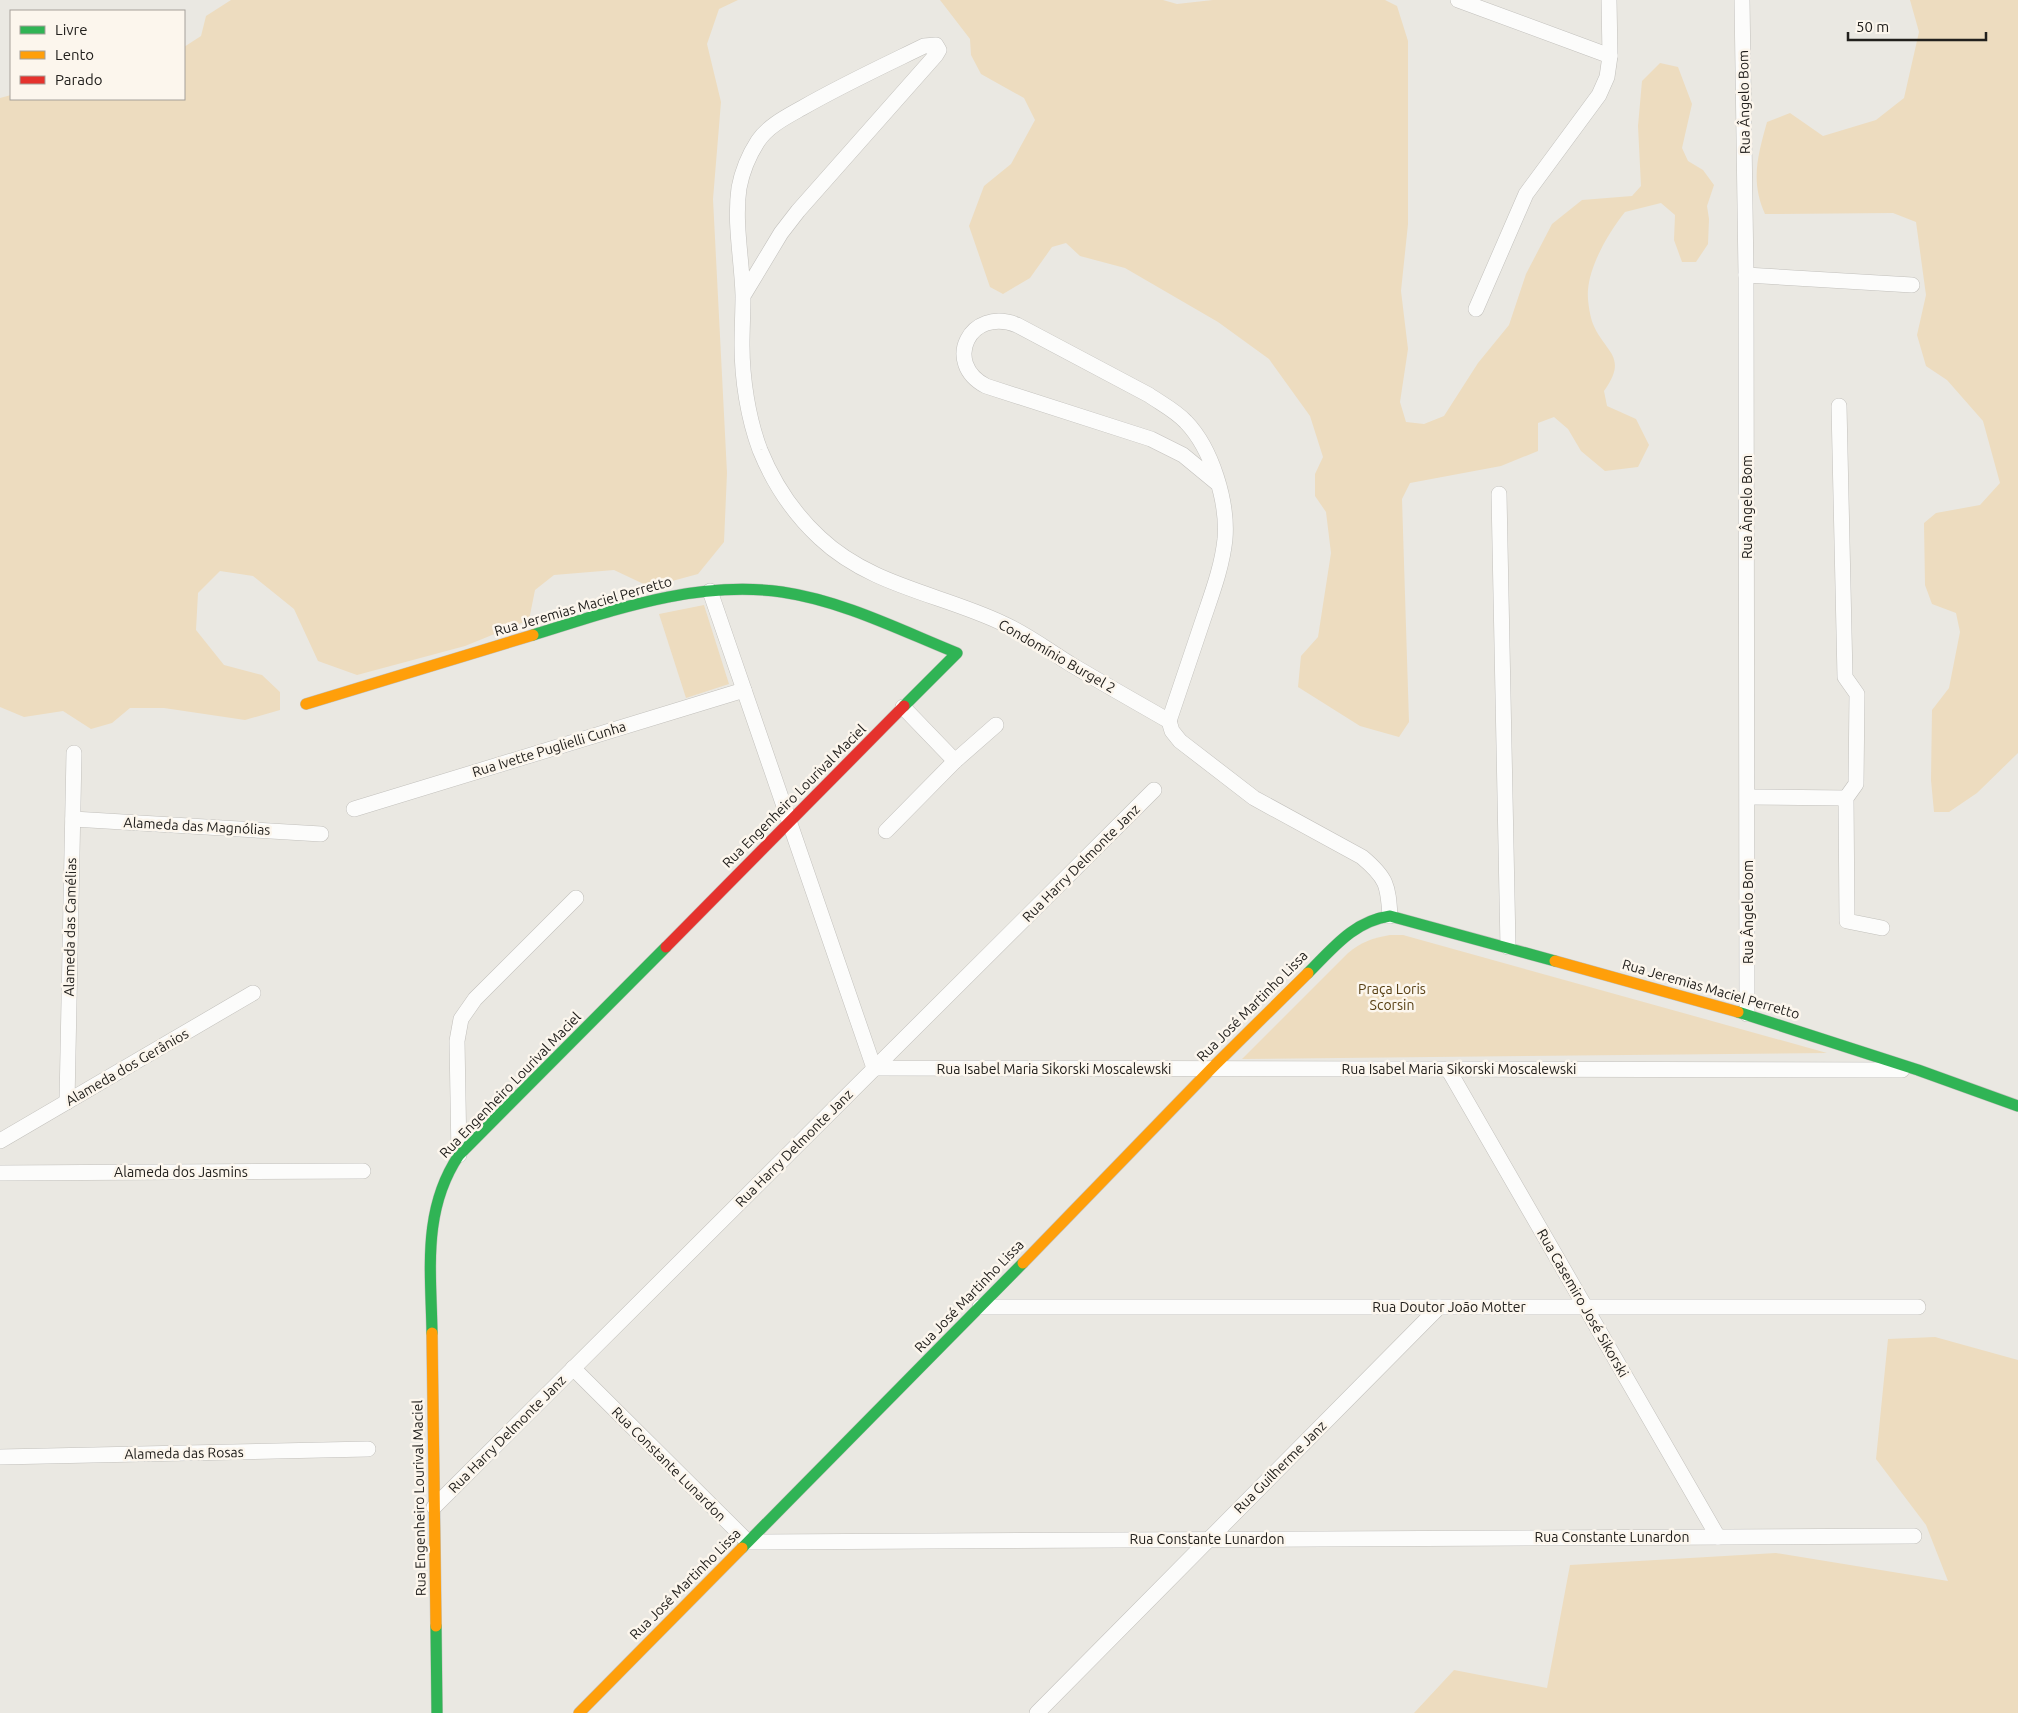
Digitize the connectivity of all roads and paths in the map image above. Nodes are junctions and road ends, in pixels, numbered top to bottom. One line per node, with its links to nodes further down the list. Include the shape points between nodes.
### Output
1 (1458, 0): 4 (street)
2 (1609, 0): 4 (street)
3 (1742, 0): 5 (street, Rua Ângelo Bom)
4 (1610, 56): 8 (street, via 1607,77 1599,94 1526,194)
5 (1746, 275): 6 (street); 22 (street, Rua Ângelo Bom)
6 (1912, 285)
7 (743, 296): 7 (street, Condomínio Burgel 2, via 781,233 936,55 936,45 924,46 835,89 782,120 758,141 746,165 737,206); 17 (street, Condomínio Burgel 2, via 742,348 751,420 770,472 820,539 867,571 893,583 1013,628)
8 (1476, 309)
9 (1839, 406): 23 (street, via 1845,676 1857,694 1856,784)
10 (1217, 483): 10 (street, via 1200,441 1186,423 1150,395 1005,320 978,326 967,340 964,354 967,368 975,380 1157,442 1183,455); 17 (street, via 1222,499 1225,538 1220,564)
11 (1499, 494): 32 (street)
12 (710, 591): 13 (street, Rua Jeremias Maciel Perretto, via 782,592 864,616); 14 (street); 15 (street, Rua Jeremias Maciel Perretto, via 683,593 628,606)
13 (957, 653): 16 (street, Rua Engenheiro Lourival Maciel)
14 (744, 690): 24 (street, Rua Ivette Puglielli Cunha); 26 (street)
15 (306, 704)
16 (904, 707): 20 (street); 26 (street, Rua Engenheiro Lourival Maciel)
17 (1168, 721): 30 (street, Condomínio Burgel 2, via 1180,741 1238,787 1362,857 1377,869 1386,883)
18 (996, 725): 20 (street)
19 (74, 753): 25 (street, Alameda das Camélias)
20 (955, 761): 27 (street)
21 (1154, 790): 35 (street, Rua Harry Delmonte Janz)
22 (1748, 797): 23 (street); 34 (street, Rua Ângelo Bom)
23 (1846, 798): 31 (street, via 1846,920)
24 (354, 809)
25 (72, 819): 28 (street, Alameda das Magnólias); 39 (street, Alameda das Camélias)
26 (790, 822): 35 (street); 42 (street, Rua Engenheiro Lourival Maciel)
27 (886, 831)
28 (321, 834)
29 (576, 898): 42 (street, via 475,999 461,1019 457,1041)
30 (1390, 916): 32 (street, Rua Jeremias Maciel Perretto); 36 (street, Rua José Martinho Lissa, via 1366,922 1348,933)
31 (1882, 928)
32 (1508, 948): 34 (street, Rua Jeremias Maciel Perretto)
33 (253, 993): 39 (street, Alameda dos Gerânios)
34 (1747, 1014): 38 (street, Rua Jeremias Maciel Perretto)
35 (874, 1068): 36 (street, Rua Isabel Maria Sikorski Moscalewski); 49 (street, Rua Harry Delmonte Janz)
36 (1211, 1069): 37 (street, Rua Isabel Maria Sikorski Moscalewski); 45 (street, Rua José Martinho Lissa)
37 (1448, 1069): 38 (street, Rua Isabel Maria Sikorski Moscalewski); 46 (street, Rua Casemiro José Sikorski)
38 (1918, 1070): 40 (street, Rua Jeremias Maciel Perretto)
39 (67, 1102): 41 (street, Alameda dos Gerânios)
40 (2018, 1106)
41 (0, 1141)
42 (460, 1155): 52 (street, Rua Engenheiro Lourival Maciel, via 442,1182 432,1220)
43 (363, 1171): 44 (street, Alameda dos Jasmins)
44 (0, 1173)
45 (980, 1306): 47 (street, Rua Doutor João Motter); 56 (street, Rua José Martinho Lissa)
46 (1584, 1306): 47 (street, Rua Doutor João Motter); 48 (street, Rua Doutor João Motter); 54 (street, Rua Casemiro José Sikorski)
47 (1439, 1307): 55 (street, Rua Guilherme Janz)
48 (1918, 1307)
49 (573, 1368): 52 (street, Rua Harry Delmonte Janz); 56 (street, Rua Constante Lunardon)
50 (368, 1449): 51 (street, Alameda das Rosas)
51 (0, 1457)
52 (434, 1507): 57 (street, Rua Engenheiro Lourival Maciel)
53 (1914, 1536): 54 (street, Rua Constante Lunardon)
54 (1718, 1537): 55 (street, Rua Constante Lunardon)
55 (1209, 1539): 56 (street, Rua Constante Lunardon); 59 (street, Rua Guilherme Janz)
56 (748, 1542): 58 (street, Rua José Martinho Lissa)
57 (437, 1713)
58 (579, 1713)
59 (1037, 1713)

